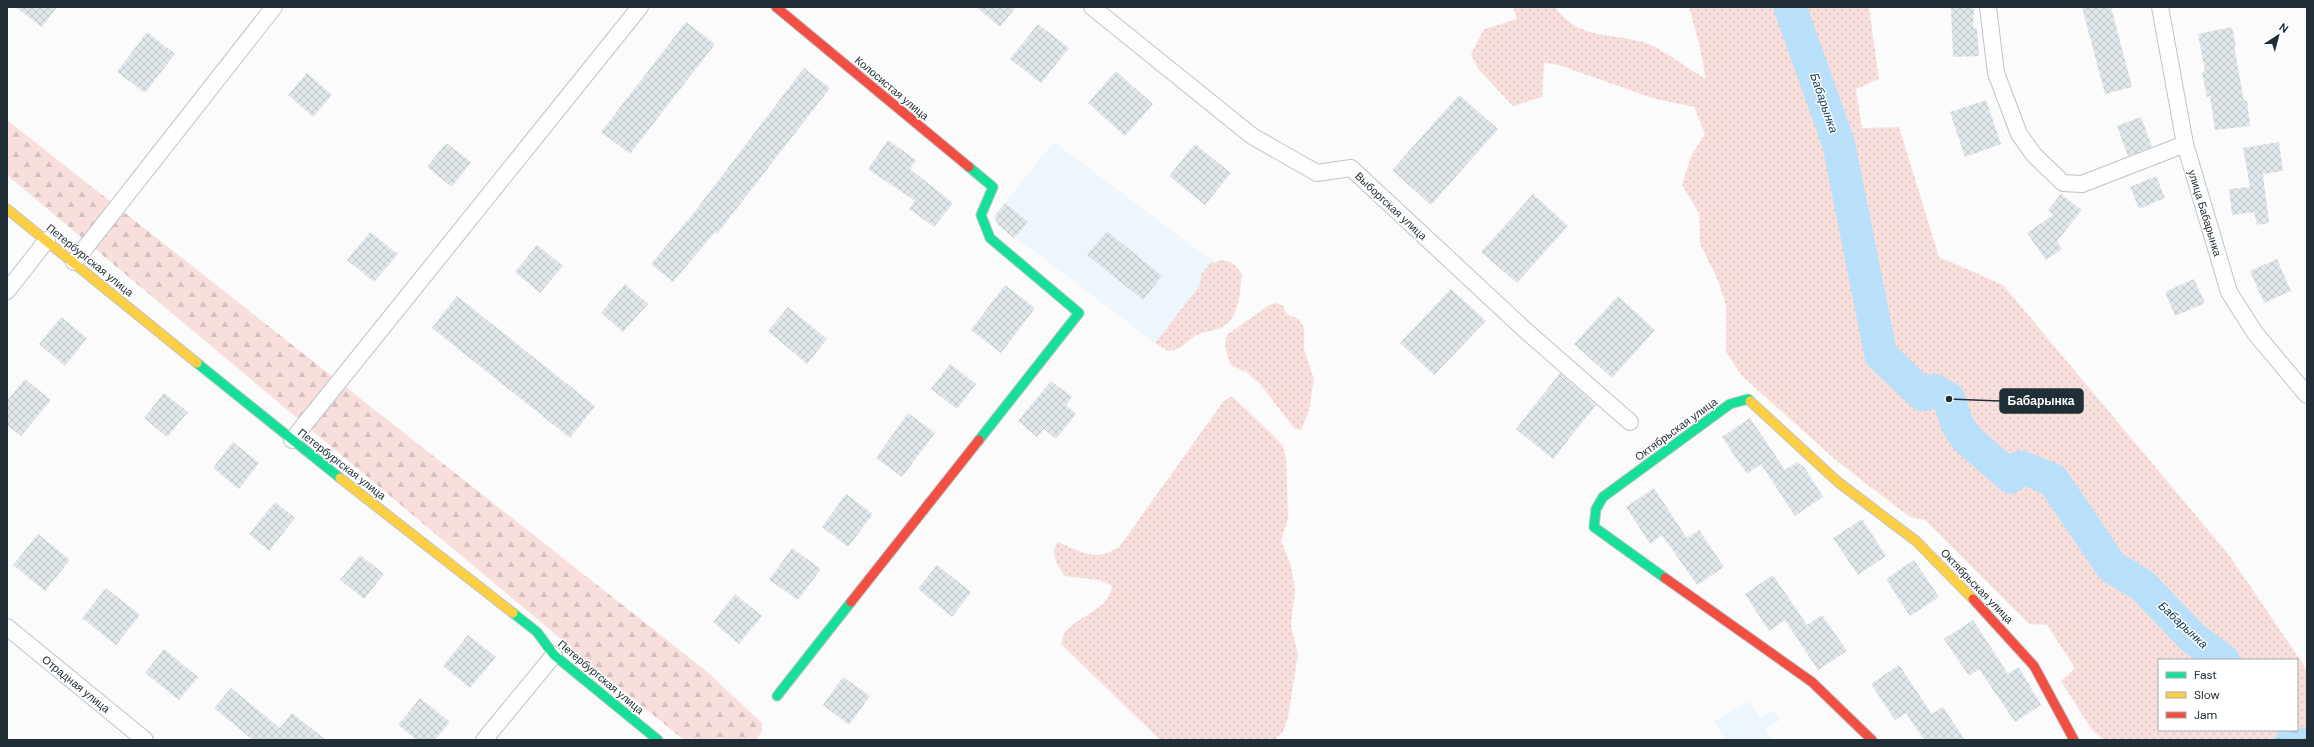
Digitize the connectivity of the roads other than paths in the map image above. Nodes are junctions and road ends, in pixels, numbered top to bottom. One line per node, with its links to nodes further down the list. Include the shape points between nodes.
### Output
1 (274, 7): 10 (street)
2 (640, 7): 14 (street)
3 (776, 7): 17 (street, Колосистая улица, via 994,188 981,215 990,238 1079,313)
4 (1092, 7): 13 (street, Выборгская улица, via 1252,136 1317,173 1351,168 1524,330)
5 (1988, 7): 7 (street, via 1996,73 2019,134 2034,155 2063,183 2082,184)
6 (2160, 7): 7 (street, улица Бабарынка)
7 (2185, 144): 12 (street, улица Бабарынка, via 2229,292 2255,334)
8 (7, 209): 9 (street, Петербургская улица)
9 (46, 240): 10 (street, Петербургская улица); 11 (street)
10 (74, 262): 14 (street, Петербургская улица)
11 (7, 291)
12 (2307, 395)
13 (1630, 422)
14 (292, 440): 16 (street, Петербургская улица, via 537,632)
15 (7, 627): 18 (street, Отрадная улица)
16 (554, 655): 19 (street); 20 (street, Петербургская улица)
17 (777, 696)
18 (145, 740)
19 (484, 740)
20 (658, 740)
21 (1872, 740): 22 (street, Октябрьская улица, via 1812,682 1594,527 1596,510 1603,497 1730,404 1748,400 1838,482 1916,541 1999,624 2034,666)
22 (2074, 740)

